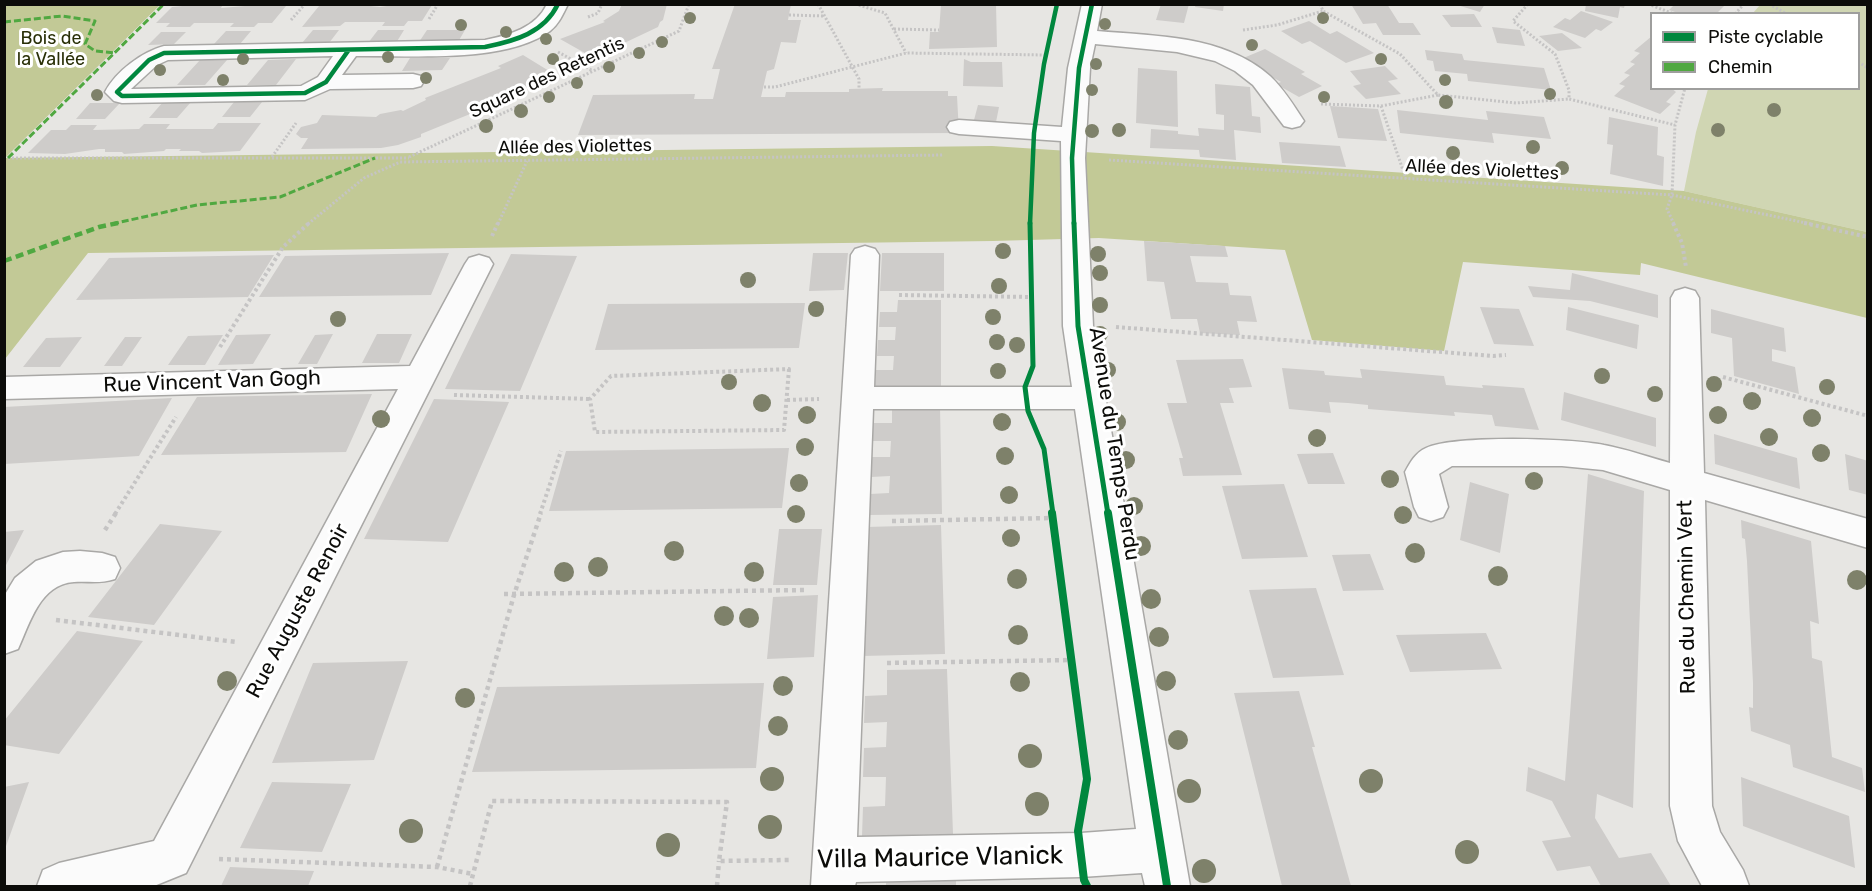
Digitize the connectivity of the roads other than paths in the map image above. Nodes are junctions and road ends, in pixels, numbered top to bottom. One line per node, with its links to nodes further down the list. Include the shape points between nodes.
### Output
1 (558, 4): 4 (street, via 548,21 538,28 500,44 468,49)
2 (1092, 4): 3 (street, Avenue du Temps Perdu)
3 (1084, 37): 7 (street, via 1212,52 1256,76); 9 (street, Avenue du Temps Perdu)
4 (348, 51): 6 (street); 6 (street, via 173,51 149,60 117,92 122,96 298,94)
5 (413, 81): 6 (street)
6 (326, 82)
7 (1292, 121)
8 (958, 127): 9 (street)
9 (1074, 135): 16 (street, Avenue du Temps Perdu, via 1072,203 1078,326)
10 (865, 255): 15 (street)
11 (479, 264): 13 (street, Rue Auguste Renoir)
12 (1685, 298): 17 (street, Rue du Chemin Vert)
13 (415, 385): 14 (street, Rue Vincent Van Gogh, via 199,382); 24 (street, Rue Auguste Renoir, via 170,857 147,867)
14 (4, 388)
15 (858, 398): 16 (street); 23 (street)
16 (1089, 398): 22 (street, Avenue du Temps Perdu)
17 (1686, 480): 18 (street, via 1586,454 1452,453 1428,462 1422,472); 19 (street); 25 (street, Rue du Chemin Vert, via 1691,806 1700,841)
18 (1431, 507)
19 (1868, 534)
20 (92, 567): 21 (street, via 59,567 41,577 27,591)
21 (9, 628)
22 (1164, 868): 23 (street, Villa Maurice Vlanick, via 1081,855)
23 (834, 873)
24 (59, 886)
25 (1727, 886)

